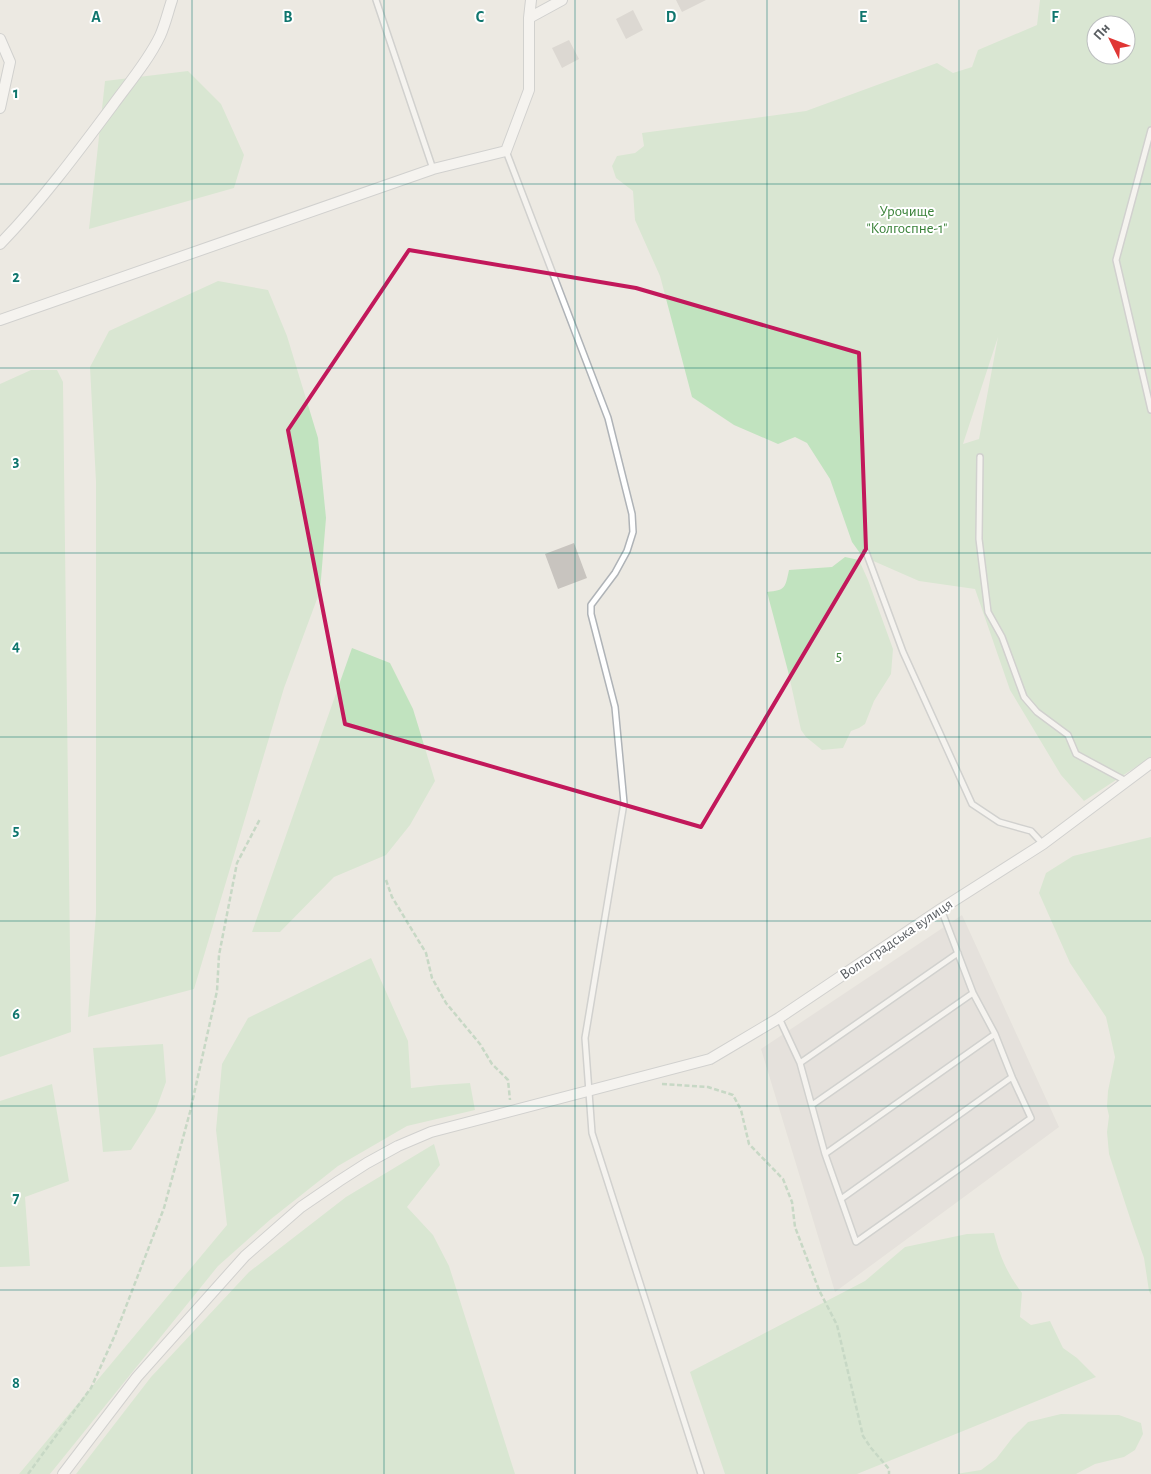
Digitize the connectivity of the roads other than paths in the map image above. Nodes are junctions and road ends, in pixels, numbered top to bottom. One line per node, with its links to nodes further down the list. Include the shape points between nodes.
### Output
1 (172, 0): 11 (street, via 161,35 145,62 60,174)
2 (376, 0): 10 (lane)
3 (532, 0): 5 (street)
4 (562, 0): 5 (street)
5 (529, 18): 9 (street, via 530,90)
6 (0, 39): 7 (street, via 10,62)
7 (0, 108)
8 (1151, 130): 13 (lane, via 1116,260)
9 (506, 151): 10 (street); 26 (lane, via 608,418 632,514 633,532 627,551 591,605 616,706 624,803 587,1020 585,1038)
10 (433, 169): 12 (street)
11 (0, 244)
12 (0, 320)
13 (1151, 410)
14 (980, 457): 17 (lane, via 979,539 988,612 1002,637 1024,697 1037,712 1068,734 1076,754)
15 (866, 552): 18 (lane, via 903,652 972,804 999,822 1031,831)
16 (1151, 763): 17 (street, Волгоградська вулиця)
17 (1126, 781): 18 (street, Волгоградська вулиця)
18 (1043, 844): 19 (street, Волгоградська вулиця)
19 (941, 909): 20 (lane); 22 (street, Волгоградська вулиця)
20 (958, 953): 21 (lane); 24 (lane)
21 (972, 992): 23 (lane); 27 (lane)
22 (780, 1018): 24 (lane); 26 (street, Волгоградська вулиця, via 710,1059)
23 (995, 1034): 25 (lane); 28 (lane)
24 (800, 1063): 27 (lane)
25 (1012, 1077): 29 (lane); 29 (lane, via 1031,1118 856,1242)
26 (589, 1091): 30 (street, Волгоградська вулиця, via 431,1132 367,1163 302,1207 245,1256 137,1377); 31 (lane, via 592,1133)
27 (812, 1106): 28 (lane)
28 (825, 1154): 29 (lane)
29 (841, 1199)
30 (63, 1474)
31 (701, 1474)

